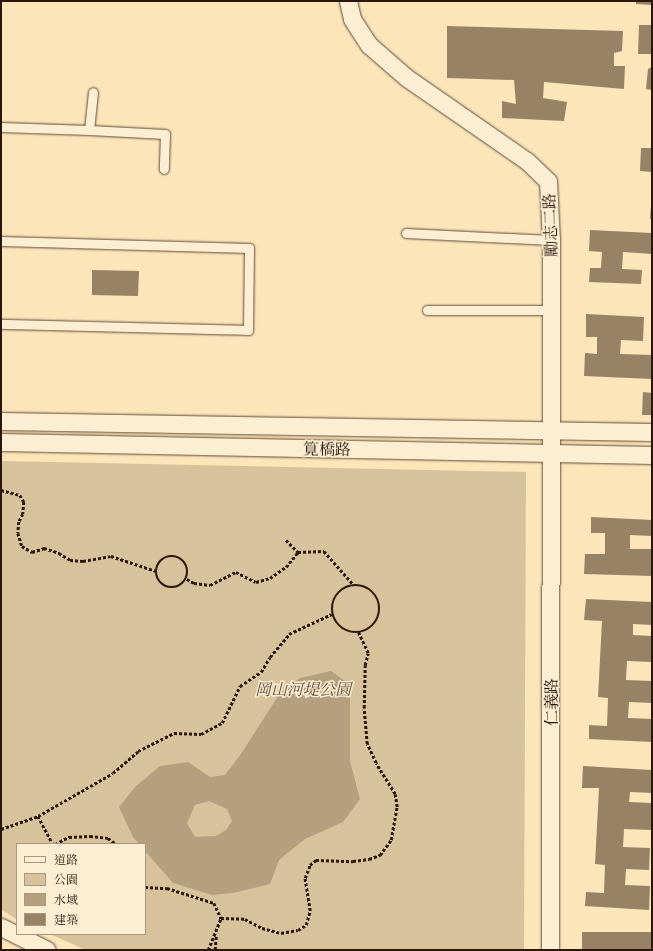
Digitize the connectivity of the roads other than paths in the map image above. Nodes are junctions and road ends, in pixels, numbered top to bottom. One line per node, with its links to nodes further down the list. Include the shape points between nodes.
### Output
1 (348, 1): 7 (street, 勵志二路, via 352,19 369,44 407,78 542,173 548,181)
2 (93, 92): 4 (lane)
3 (1, 127): 4 (lane)
4 (90, 130): 5 (lane, via 164,134)
5 (164, 169)
6 (406, 233): 7 (lane)
7 (551, 240): 10 (street, 勵志二路)
8 (1, 241): 11 (lane, via 249,248 248,330)
9 (427, 310): 10 (lane)
10 (551, 310): 14 (street, 勵志二路)
11 (1, 324)
12 (1, 421): 13 (street, 筧橋路)
13 (342, 426): 14 (street, 筧橋路); 17 (street)
14 (551, 430): 15 (street, 筧橋路); 18 (street, 勵志二路)
15 (652, 432)
16 (1, 442): 17 (street, 筧橋路)
17 (342, 449): 18 (street, 筧橋路)
18 (551, 453): 19 (street, 筧橋路); 24 (street, 仁義路)
19 (652, 455)
20 (1, 927): 21 (street)
21 (16, 934)
22 (17, 935): 23 (street)
23 (47, 950)
24 (550, 950)

